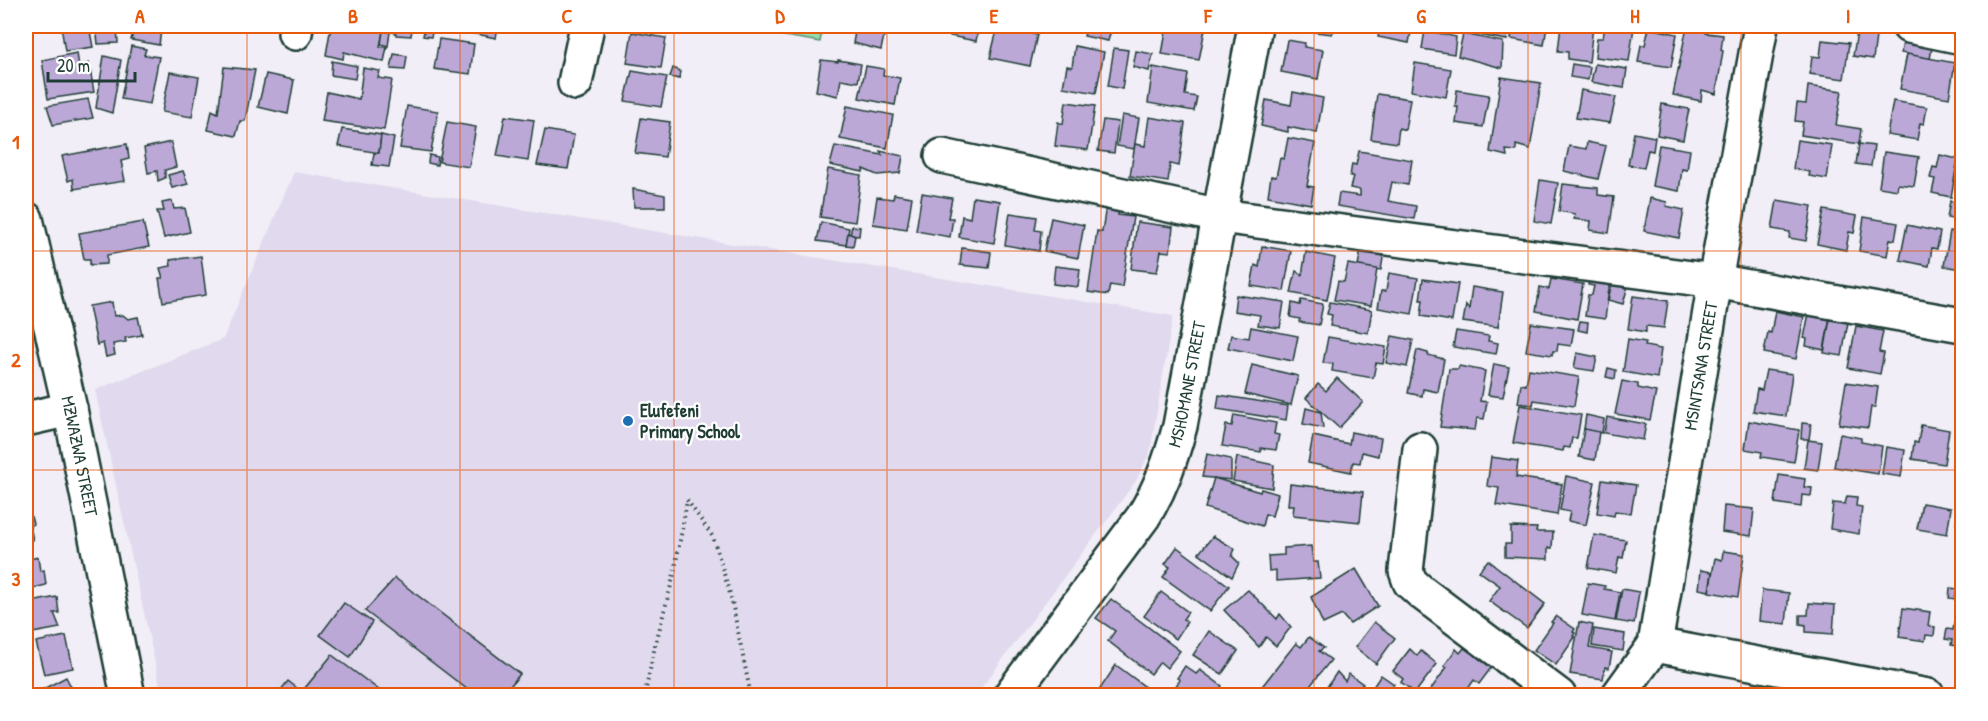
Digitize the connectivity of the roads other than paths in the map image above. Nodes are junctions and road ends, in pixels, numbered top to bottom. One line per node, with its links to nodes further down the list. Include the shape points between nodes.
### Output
1 (587, 26): 6 (street)
2 (1256, 26): 8 (street, MSHOMANE STREET)
3 (1761, 26): 10 (street, MSINTSANA STREET)
4 (1909, 26): 5 (street)
5 (1962, 37)
6 (575, 83)
7 (942, 156): 8 (street)
8 (1220, 216): 10 (street); 17 (street, MSHOMANE STREET, via 1180,426 1165,476 1143,517)
9 (26, 219): 12 (street, MZWAZWA STREET)
10 (1715, 281): 11 (street); 15 (street, MSINTSANA STREET)
11 (1962, 326)
12 (70, 409): 13 (street); 16 (street, MZWAZWA STREET)
13 (26, 419)
14 (1420, 449): 18 (street, via 1406,572 1410,582)
15 (1655, 645): 19 (street, MSINTSANA STREET); 20 (street)
16 (128, 696)
17 (1010, 696)
18 (1559, 696)
19 (1618, 696)
20 (1928, 696)

